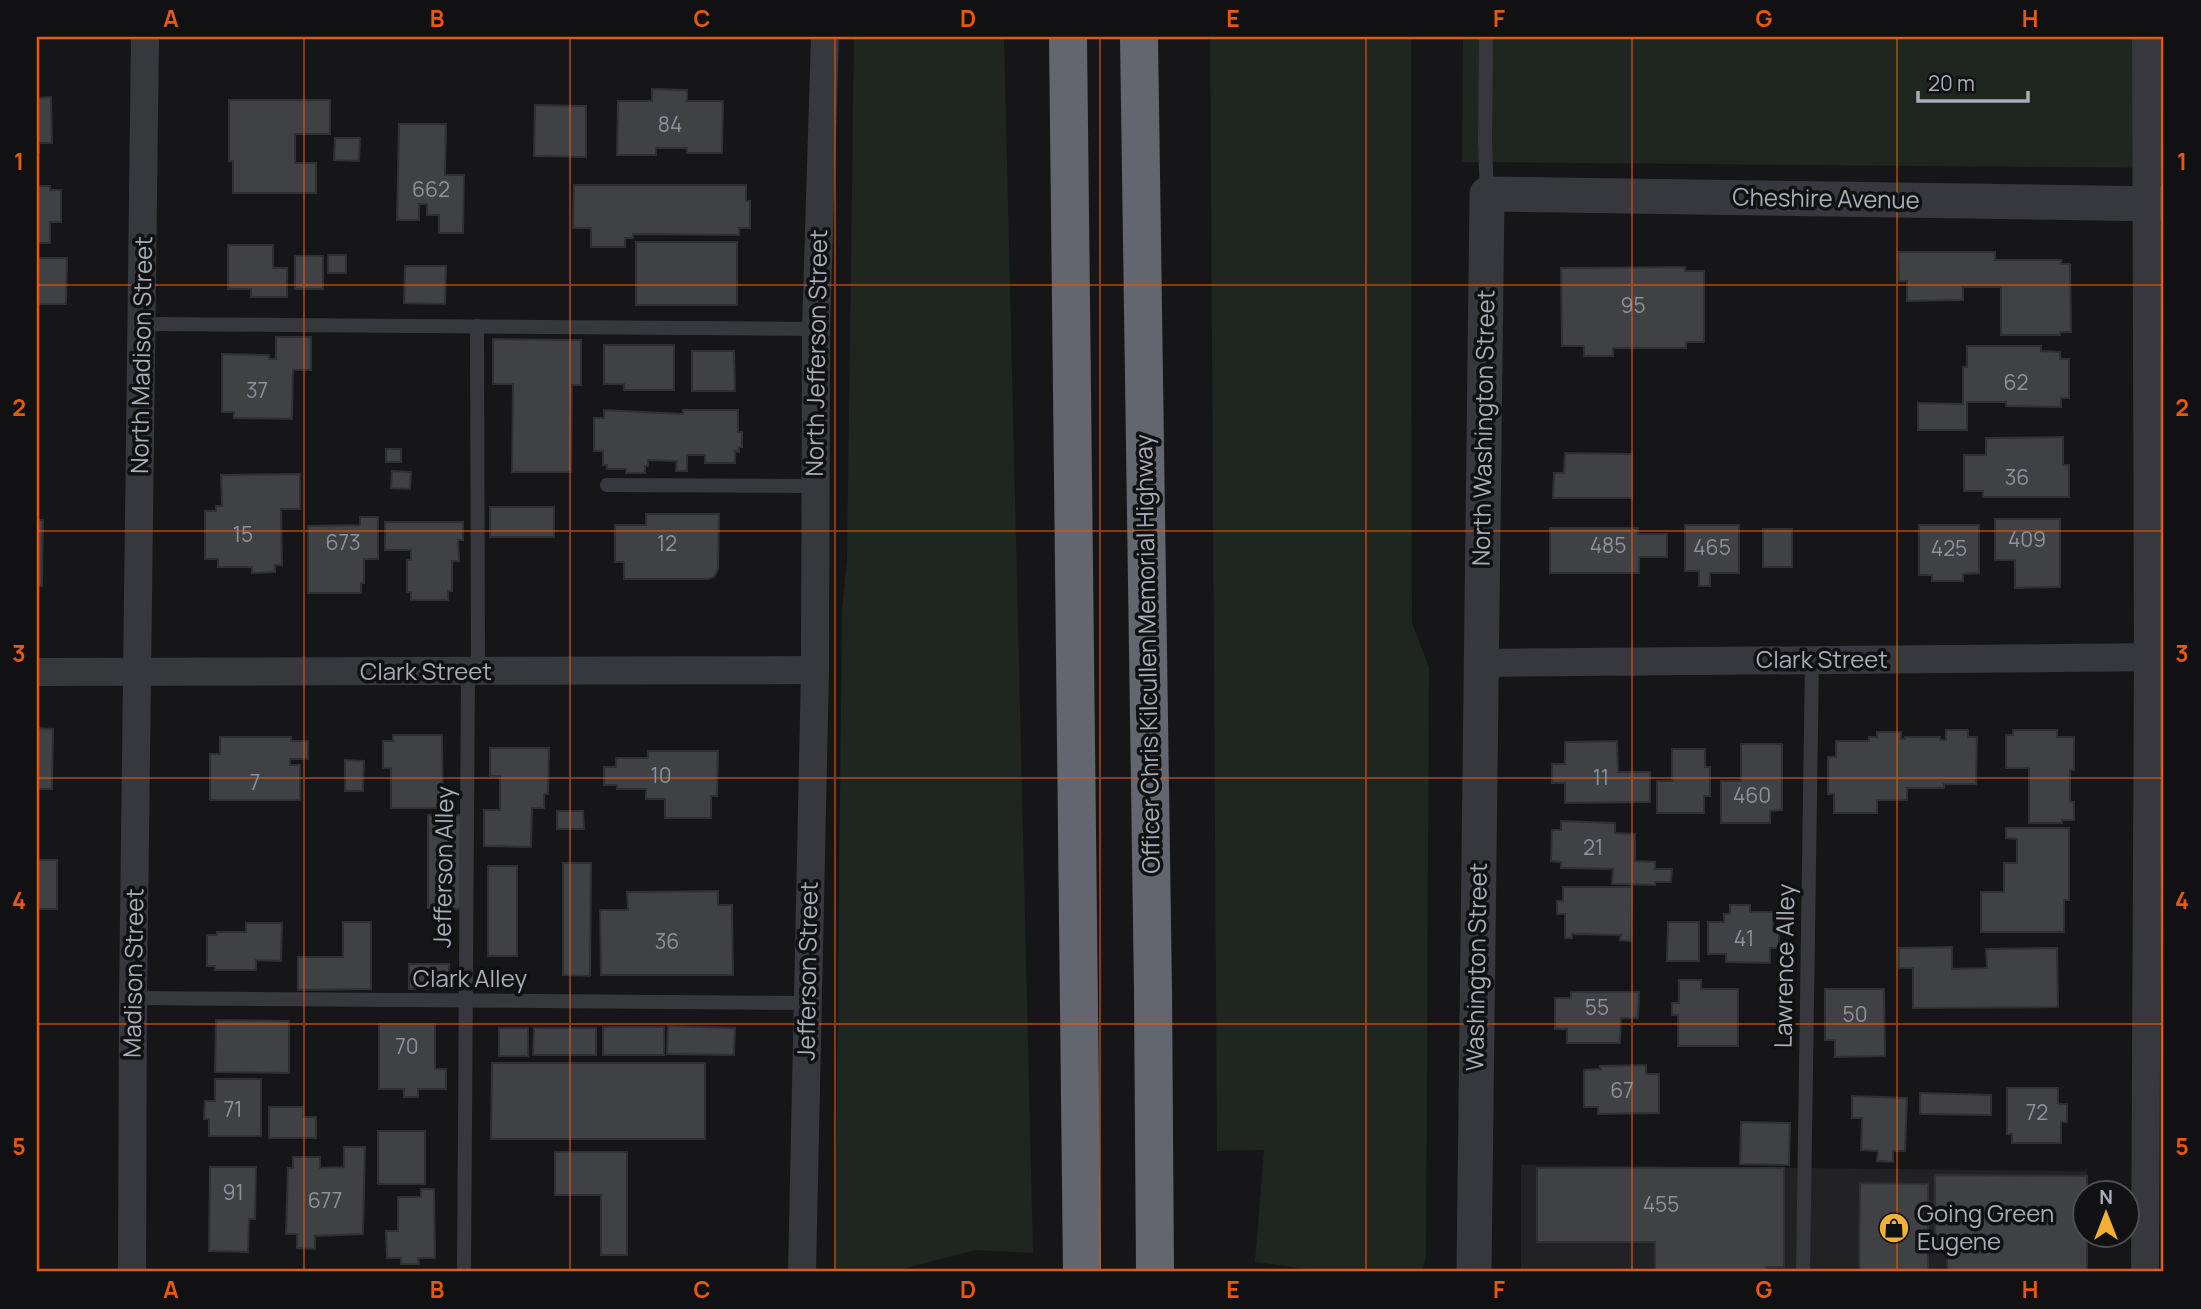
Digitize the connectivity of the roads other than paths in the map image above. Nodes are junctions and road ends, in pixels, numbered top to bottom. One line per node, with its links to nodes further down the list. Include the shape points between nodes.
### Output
1 (145, 37): 9 (street, North Madison Street)
2 (825, 37): 11 (street, North Jefferson Street)
3 (1068, 37): 27 (highway)
4 (1139, 37): 28 (highway, Officer Chris Kilcullen Memorial Highway)
5 (1486, 37): 7 (lane)
6 (2146, 37): 8 (street)
7 (1487, 194): 8 (street, Cheshire Avenue); 16 (street, North Washington Street)
8 (2155, 204): 14 (street)
9 (143, 324): 10 (lane); 20 (street, North Madison Street)
10 (477, 326): 11 (lane); 18 (lane, Jefferson Alley)
11 (816, 329): 13 (street, North Jefferson Street)
12 (607, 485): 13 (lane)
13 (816, 486): 17 (street, North Jefferson Street)
14 (2156, 657): 15 (street, Clark Street); 31 (street)
15 (1812, 660): 16 (street, Clark Street); 30 (lane, Lawrence Alley)
16 (1480, 663): 29 (street, Washington Street)
17 (815, 670): 18 (street, Clark Street); 23 (street, Jefferson Street)
18 (473, 672): 20 (street, Clark Street); 22 (lane, Jefferson Alley)
19 (37, 673): 20 (street, Clark Street)
20 (139, 673): 21 (street, Madison Street)
21 (133, 998): 22 (lane, Clark Alley); 24 (street, Madison Street)
22 (465, 1002): 23 (lane, Clark Alley); 25 (lane, Jefferson Alley)
23 (808, 1003): 26 (street, Jefferson Street)
24 (132, 1272)
25 (464, 1272)
26 (802, 1272)
27 (1082, 1272)
28 (1155, 1272)
29 (1474, 1272)
30 (1803, 1272)
31 (2145, 1272)

